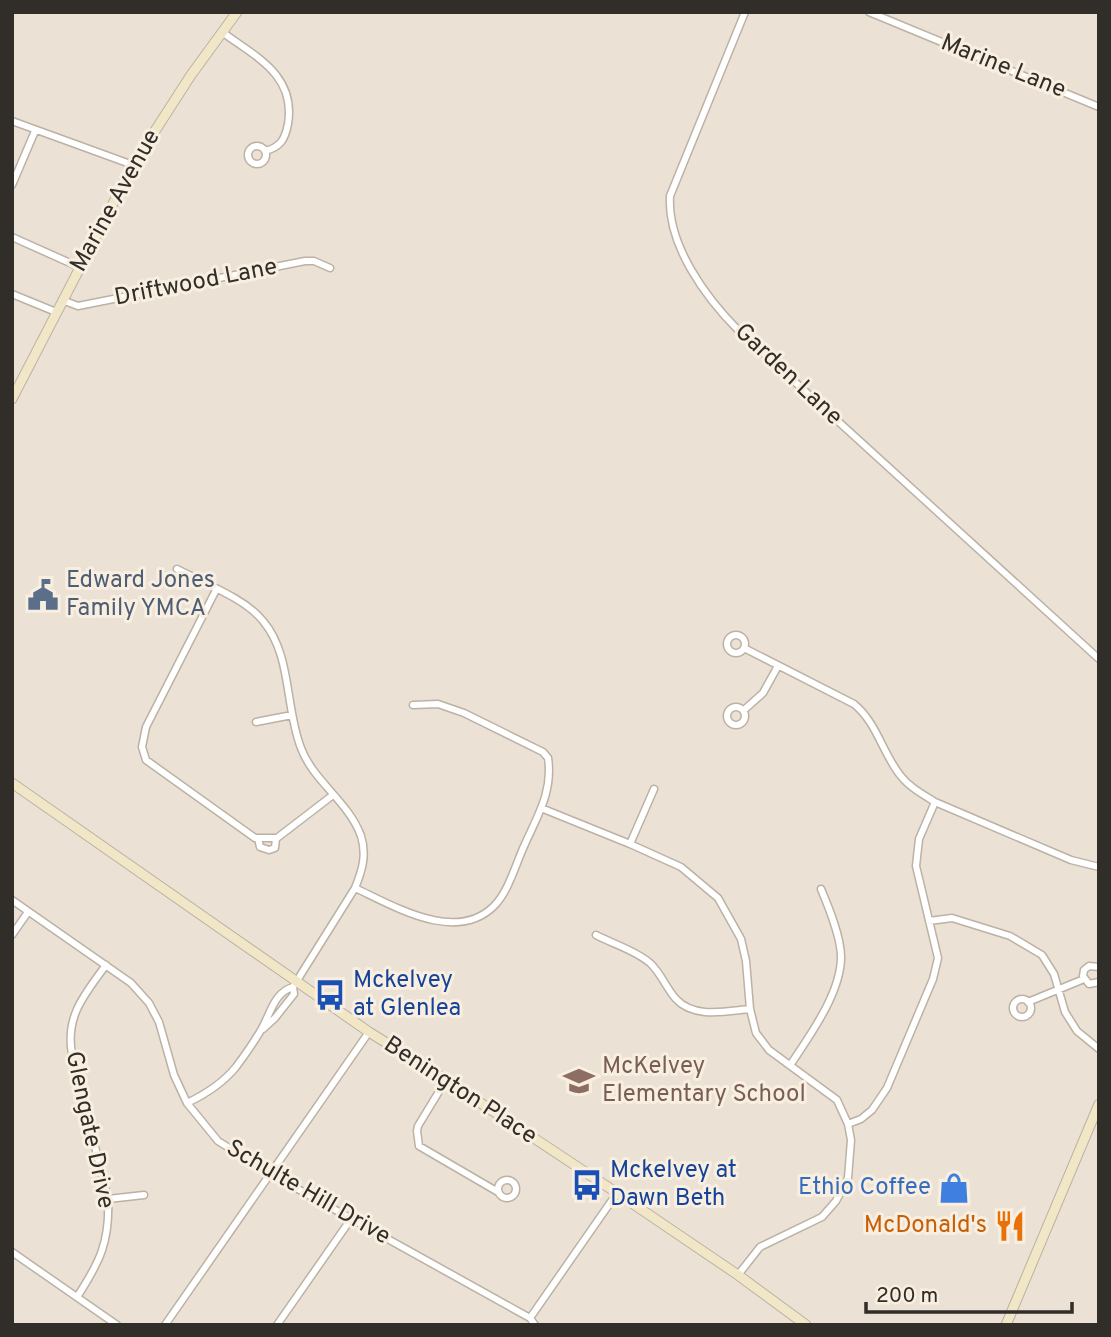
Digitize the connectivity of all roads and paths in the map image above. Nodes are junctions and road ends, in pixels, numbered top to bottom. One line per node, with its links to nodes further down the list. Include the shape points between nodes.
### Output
1 (237, 12): 4 (main road, Marine Avenue)
2 (745, 12): 21 (street, Garden Lane, via 670,196 673,229 698,280 740,332)
3 (869, 12): 5 (street, Marine Lane)
4 (222, 32): 8 (street, via 284,83 289,97 286,134 282,143); 9 (main road, Marine Avenue)
5 (1099, 107)
6 (12, 121): 7 (street)
7 (35, 131): 9 (street); 10 (street)
8 (265, 151)
9 (133, 165): 12 (main road, Marine Avenue)
10 (12, 185)
11 (12, 237): 12 (street)
12 (79, 267): 15 (main road, Marine Avenue)
13 (330, 268): 15 (street, Driftwood Lane, via 305,261 78,306)
14 (12, 294): 16 (street)
15 (62, 300): 16 (main road, Marine Avenue)
16 (56, 312): 17 (main road, Marine Avenue)
17 (12, 399)
18 (177, 569): 19 (street)
19 (216, 590): 25 (street, via 240,602 269,628 281,654); 32 (street, via 146,727 142,747 154,768)
20 (744, 648): 22 (street)
21 (1099, 659)
22 (778, 666): 24 (street, via 763,693); 30 (street, via 845,697 862,710 899,774)
23 (413, 705): 31 (street, via 438,704 455,710 543,752 551,775)
24 (744, 710)
25 (292, 715): 26 (street); 29 (street, via 307,762)
26 (256, 722)
27 (12, 783): 47 (main road, Benington Place)
28 (654, 789): 34 (street)
29 (333, 795): 33 (street); 36 (street, via 353,822 363,846 362,872)
30 (935, 802): 35 (street, via 1071,860); 40 (street, via 919,839 916,866)
31 (541, 808): 34 (street); 36 (street, via 509,882 496,905 484,914 440,922)
32 (258, 838): 33 (street); 33 (street, via 260,847 269,850 275,848)
33 (276, 838)
34 (630, 844): 50 (street, via 681,867 718,898 741,939)
35 (1099, 867)
36 (355, 888): 47 (street)
37 (821, 889): 53 (street, via 841,955 840,970 821,1019)
38 (12, 900): 39 (street, Schulte Hill Drive)
39 (28, 912): 41 (street); 43 (street, Schulte Hill Drive)
40 (929, 921): 48 (street, via 952,918 1032,947 1050,966); 57 (street, via 938,950 933,979 887,1088 872,1110)
41 (12, 935)
42 (596, 936): 50 (street, via 653,965 677,1001 693,1010)
43 (106, 965): 55 (street, Schulte Hill Drive, via 149,1003); 62 (street, Glengate Drive, via 74,1014 70,1043)
44 (1099, 967): 45 (street, via 1086,968)
45 (1084, 979): 46 (street, via 1089,984); 48 (street)
46 (1099, 982)
47 (295, 984): 51 (main road, Benington Place); 55 (street, via 294,994 262,1028 235,1068 215,1087)
48 (1058, 992): 49 (street); 52 (street, via 1077,1031)
49 (1028, 1002)
50 (750, 1009): 53 (street, via 756,1033 769,1050)
51 (369, 1032): 54 (main road, Benington Place); 58 (street)
52 (1099, 1049)
53 (791, 1064): 57 (street, via 837,1100)
54 (446, 1080): 59 (street, via 418,1126 419,1146); 60 (main road, Benington Place)
55 (187, 1103): 58 (street, Schulte Hill Drive, via 218,1142)
56 (1099, 1104): 73 (main road)
57 (848, 1124): 65 (street, via 848,1178 836,1201 822,1217 760,1247)
58 (269, 1173): 63 (street, Schulte Hill Drive); 69 (street)
59 (498, 1192)
60 (617, 1193): 65 (main road, Benington Place); 67 (street)
61 (144, 1195): 62 (street)
62 (108, 1199): 66 (street, Glengate Drive, via 102,1255)
63 (351, 1219): 67 (street, Schulte Hill Drive); 70 (street)
64 (12, 1252): 66 (street)
65 (738, 1275): 72 (main road, Benington Place)
66 (77, 1297): 68 (street)
67 (530, 1318): 71 (street, Schulte Hill Drive)
68 (117, 1325)
69 (165, 1325)
70 (277, 1325)
71 (535, 1325)
72 (806, 1325)
73 (1006, 1325)

